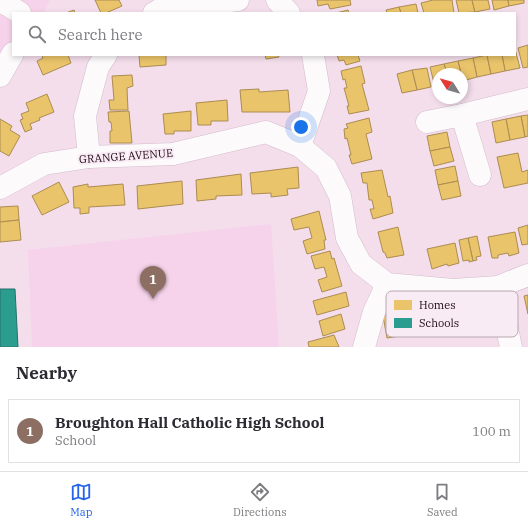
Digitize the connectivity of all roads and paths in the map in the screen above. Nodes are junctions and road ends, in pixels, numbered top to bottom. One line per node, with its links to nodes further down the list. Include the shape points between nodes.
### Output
1 (238, 0): 5 (street, via 161,9)
2 (277, 0): 6 (street)
3 (0, 1): 4 (street)
4 (18, 12)
5 (156, 12)
6 (289, 12)
7 (12, 55): 10 (street)
8 (105, 56): 15 (street, via 98,67 85,116)
9 (313, 56): 14 (street, via 319,91)
10 (0, 76)
11 (528, 99): 12 (street)
12 (462, 115): 13 (street); 16 (street)
13 (427, 122)
14 (300, 146): 15 (street, GRANGE AVENUE, via 266,132 173,154); 19 (street, GRANGE AVENUE, via 326,168 340,196 347,238 361,264)
15 (89, 157): 17 (street, GRANGE AVENUE, via 44,164)
16 (480, 175)
17 (0, 188)
18 (528, 275): 20 (street)
19 (387, 284): 20 (street, via 453,290); 23 (street, via 374,312)
20 (498, 287): 21 (street)
21 (499, 291)
22 (509, 337): 24 (street)
23 (364, 347)
24 (511, 347)

